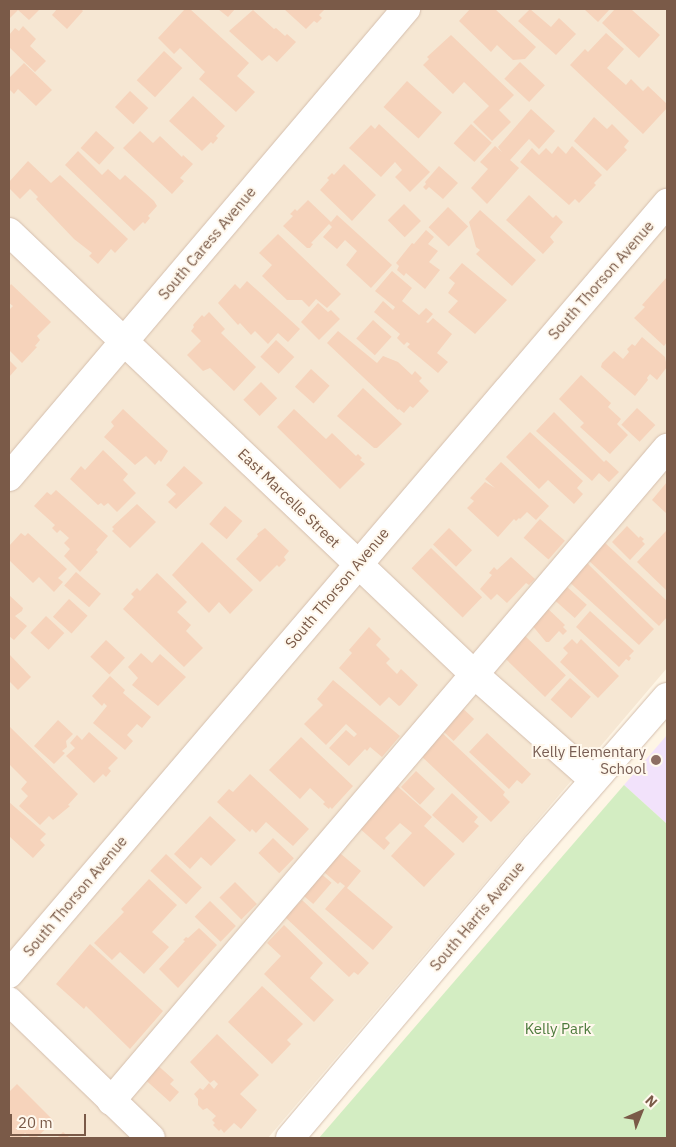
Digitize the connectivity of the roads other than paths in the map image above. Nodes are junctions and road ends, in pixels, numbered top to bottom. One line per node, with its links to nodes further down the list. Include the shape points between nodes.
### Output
1 (406, 9): 4 (street, South Caress Avenue)
2 (667, 203): 7 (street, South Thorson Avenue)
3 (9, 232): 4 (street, East Marcelle Street)
4 (124, 341): 6 (street, South Caress Avenue); 7 (street, East Marcelle Street)
5 (667, 448): 8 (street)
6 (9, 477)
7 (358, 563): 8 (street, East Marcelle Street); 11 (street, South Thorson Avenue)
8 (474, 674): 10 (street, East Marcelle Street); 13 (street)
9 (667, 697): 10 (street, South Harris Avenue)
10 (594, 780): 15 (street, South Harris Avenue)
11 (9, 974)
12 (9, 1001): 13 (street)
13 (111, 1101): 14 (street)
14 (151, 1138)
15 (290, 1138)

